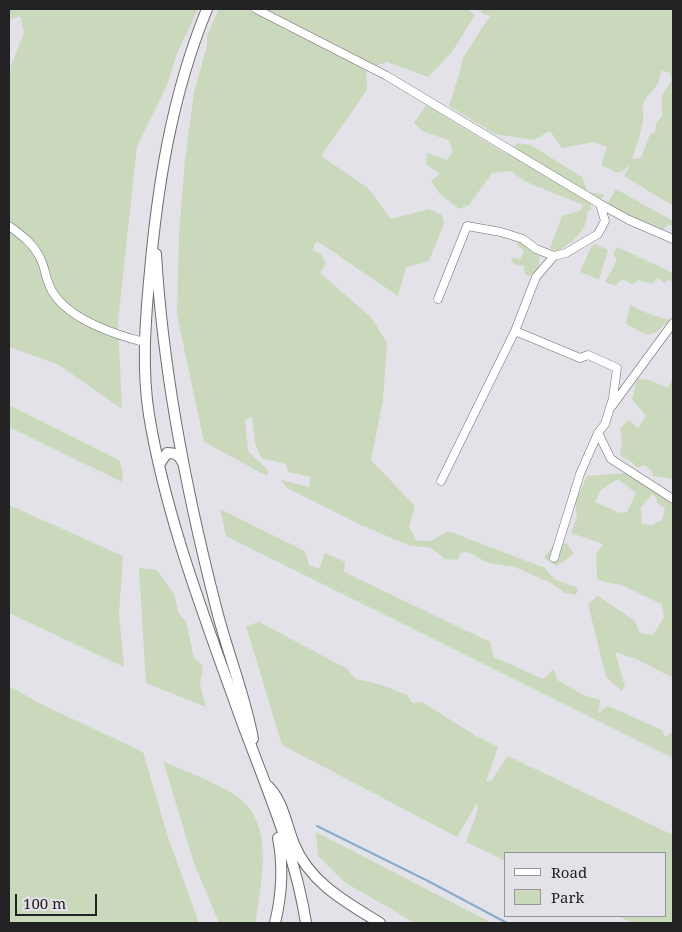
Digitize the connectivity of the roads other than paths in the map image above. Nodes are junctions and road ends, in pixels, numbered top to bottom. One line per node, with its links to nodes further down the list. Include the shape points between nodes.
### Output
1 (207, 9): 3 (main road, via 170,120)
2 (256, 9): 4 (street, via 387,76)
3 (160, 183): 11 (main road); 15 (main road, via 156,251 159,300)
4 (600, 204): 6 (street); 7 (street, via 605,221 598,234 566,253)
5 (9, 226): 11 (street, via 35,248 49,285 66,306 95,325)
6 (673, 239)
7 (554, 256): 8 (street, via 536,249 523,239 467,226); 10 (street, via 536,277)
8 (438, 299)
9 (673, 323): 12 (street)
10 (514, 331): 12 (street, via 580,358 588,355 617,368); 16 (street)
11 (144, 342): 14 (main road, via 149,414)
12 (609, 410): 13 (street)
13 (598, 433): 17 (street, via 611,459); 18 (street, via 580,474)
14 (160, 463): 15 (main road, via 167,453 174,453 180,456); 19 (main road, via 167,501 186,564)
15 (185, 468): 19 (main road, via 215,603)
16 (441, 481)
17 (673, 499)
18 (554, 558)
19 (256, 756): 20 (main road)
20 (265, 783): 21 (main road, via 283,862 282,891); 22 (main road, via 288,849); 23 (main road, via 277,794 294,845 312,874 333,893)
21 (275, 923)
22 (306, 923)
23 (380, 923)

